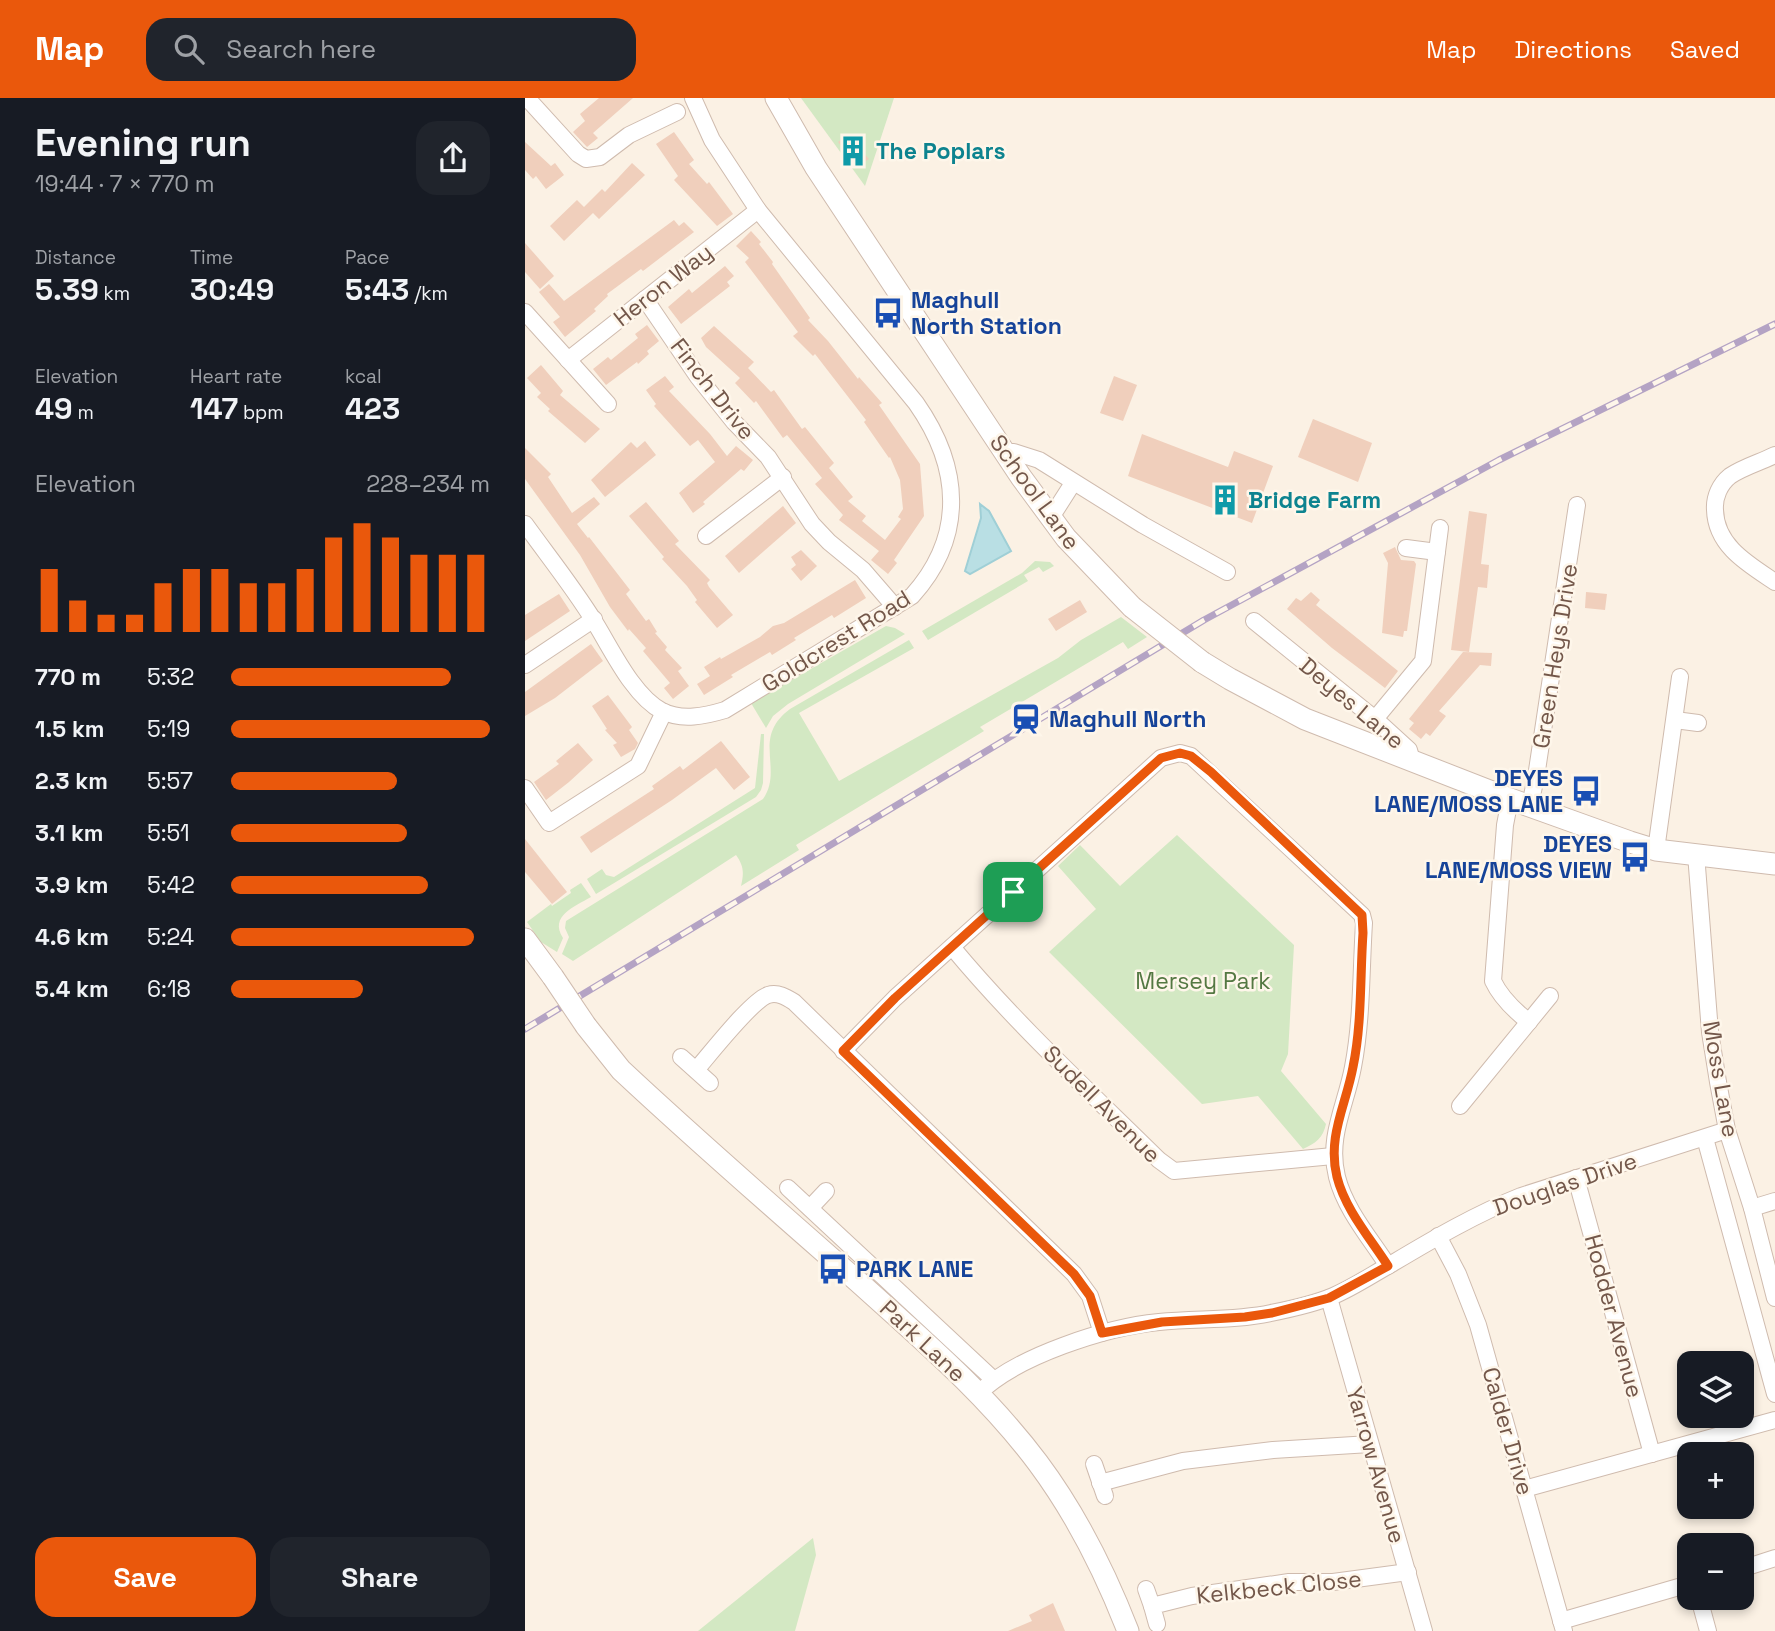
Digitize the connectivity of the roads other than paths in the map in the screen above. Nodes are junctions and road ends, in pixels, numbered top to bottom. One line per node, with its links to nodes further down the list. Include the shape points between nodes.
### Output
1 (527, 98): 4 (street, via 578,154 591,159)
2 (693, 98): 5 (street, Goldcrest Road, via 712,140)
3 (776, 98): 10 (street, School Lane, via 816,169)
4 (677, 112)
5 (758, 210): 6 (street, Heron Way); 23 (street, Goldcrest Road, via 916,403 943,450 952,490 945,542 922,584)
6 (645, 299): 8 (street, Heron Way); 12 (street, Finch Drive, via 698,377)
7 (525, 312): 8 (street)
8 (568, 360): 9 (street)
9 (608, 404)
10 (1005, 452): 13 (street, via 1039,460); 15 (street, School Lane)
11 (1775, 455): 22 (street, via 1728,478 1714,502 1716,522 1730,549)
12 (783, 478): 18 (street); 23 (street, Finch Drive, via 812,524 863,570)
13 (1073, 483): 15 (street); 21 (street)
14 (1577, 505): 34 (street, Green Heys Drive, via 1536,777)
15 (1050, 519): 32 (street, School Lane, bridge, via 1132,607 1202,662 1305,719)
16 (525, 524): 24 (street)
17 (1440, 528): 20 (street)
18 (706, 536)
19 (1406, 548): 20 (street)
20 (1437, 552): 29 (street, via 1423,662)
21 (1227, 572)
22 (1775, 582)
23 (895, 607): 28 (street, Goldcrest Road, via 725,709 692,717)
24 (593, 619): 26 (street); 28 (street, via 623,670)
25 (1254, 621): 29 (street, Deyes Lane)
26 (525, 665)
27 (1681, 677): 30 (street)
28 (664, 712): 33 (street, via 638,766 549,823)
29 (1375, 719): 32 (street, Deyes Lane, via 1409,750)
30 (1675, 720): 31 (street); 35 (street)
31 (1698, 723)
32 (1412, 761): 34 (street, Deyes Lane)
33 (525, 788)
34 (1520, 802): 35 (street, Deyes Lane); 41 (street, Green Heys Drive, via 1504,825 1493,981)
35 (1656, 850): 36 (street, Deyes Lane)
36 (1696, 855): 37 (street, Deyes Lane); 47 (street, Moss Lane, via 1710,1032)
37 (1775, 864)
38 (525, 939): 61 (street, Park Lane, bridge, via 607,1055 635,1083 958,1372)
39 (952, 947): 42 (street); 49 (street, Sudell Avenue, via 1019,1021 1174,1171); 49 (street, via 1161,758 1180,753 1191,756 1362,915 1353,1068 1339,1113)
40 (1551, 996): 41 (street)
41 (1529, 1023): 46 (street)
42 (843, 1051): 44 (street, via 794,1002 776,994 758,1001); 60 (street, via 1074,1274 1090,1296)
43 (681, 1056): 44 (street)
44 (696, 1070): 45 (street)
45 (709, 1083)
46 (1460, 1106)
47 (1727, 1130): 48 (street, Douglas Drive); 55 (street, Moss Lane)
48 (1705, 1138): 50 (street, Douglas Drive); 62 (street)
49 (1333, 1156): 57 (street, via 1348,1204)
50 (1576, 1178): 56 (street, Douglas Drive, via 1494,1207); 65 (street, Hodder Avenue)
51 (788, 1188): 54 (street, Park Lane)
52 (826, 1191): 54 (street)
53 (1775, 1201): 55 (street)
54 (810, 1208): 61 (street, Park Lane)
55 (1752, 1208): 59 (street, Moss Lane)
56 (1438, 1236): 57 (street, Douglas Drive); 67 (street, Calder Drive, via 1478,1325)
57 (1388, 1266): 58 (street, Douglas Drive)
58 (1329, 1298): 60 (street, Douglas Drive, via 1272,1313 1162,1322); 64 (street, Yarrow Avenue)
59 (1775, 1298)
60 (1102, 1333): 61 (street, Douglas Drive, via 1037,1357)
61 (986, 1387): 77 (street, Park Lane, via 1059,1492 1099,1564)
62 (1775, 1394)
63 (1775, 1420): 65 (street)
64 (1370, 1444): 66 (street, via 1196,1459 1102,1490); 70 (street, Yarrow Avenue)
65 (1652, 1454): 67 (street)
66 (1094, 1464)
67 (1524, 1489): 76 (street, Calder Drive)
68 (1775, 1558): 69 (street)
69 (1754, 1565)
70 (1408, 1573): 73 (street, Kelkbeck Close, via 1289,1582); 78 (street, Yarrow Avenue)
71 (1677, 1588): 76 (street)
72 (1146, 1589): 73 (street)
73 (1152, 1606): 75 (street)
74 (1702, 1610): 79 (street)
75 (1157, 1624)
76 (1562, 1626)
77 (1128, 1631)
78 (1424, 1631)
79 (1708, 1631)

